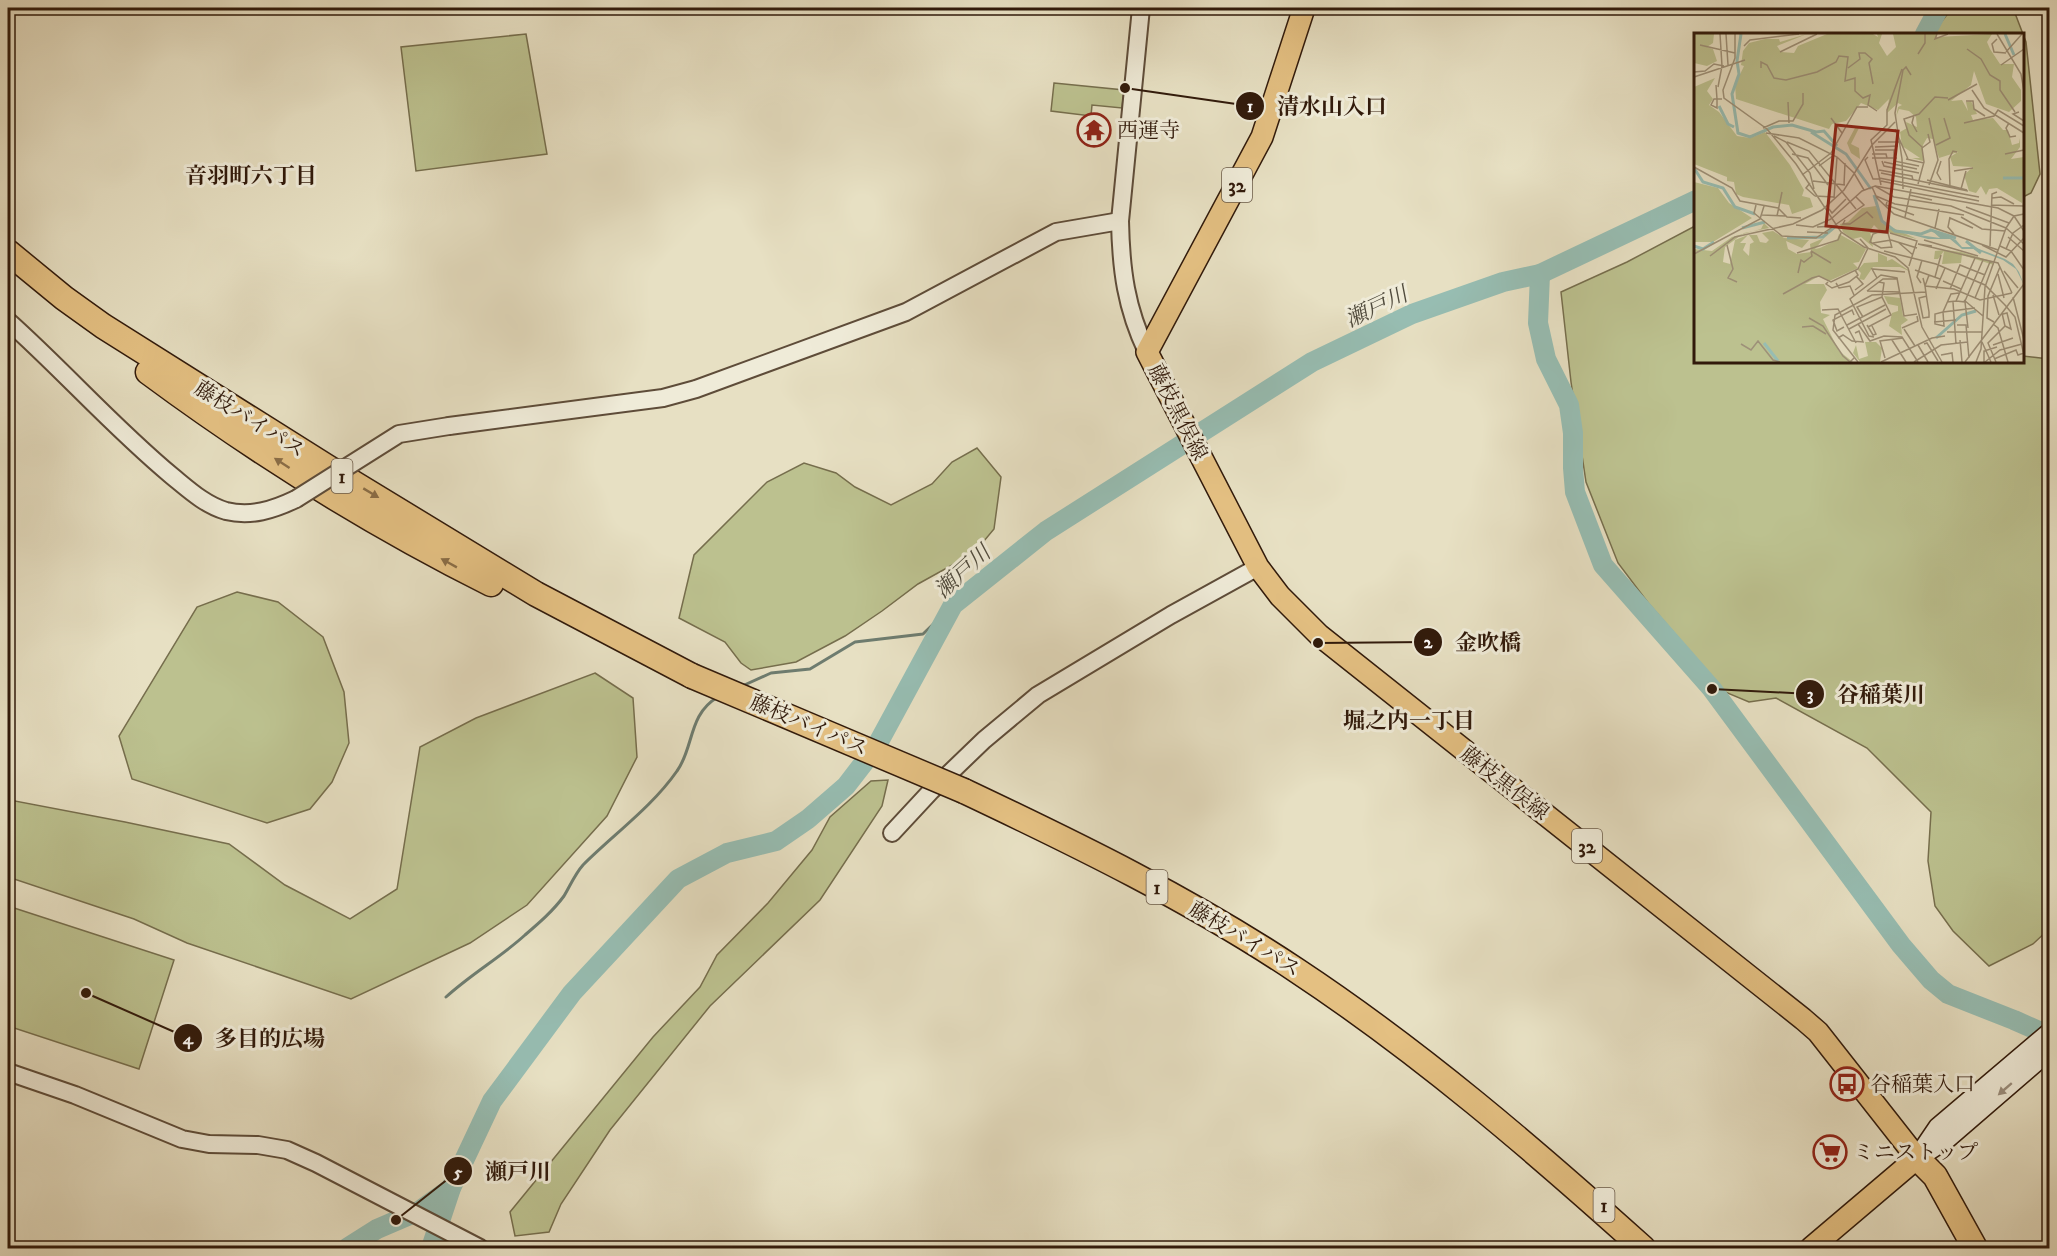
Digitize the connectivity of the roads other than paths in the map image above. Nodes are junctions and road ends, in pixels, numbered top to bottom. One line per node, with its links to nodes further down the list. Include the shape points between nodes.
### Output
1 (1141, 8): 3 (street)
2 (1304, 8): 7 (main road, 藤枝黒俣線 / 32, via 1262,137)
3 (1120, 221): 6 (street, bridge, via 1056,232 906,312 696,389 663,398 399,434 296,499 255,513 224,510 201,499 160,466); 7 (street, via 1124,283 1135,328)
4 (8, 252): 9 (highway, 藤枝バイパス / 1, one-way to 9, via 103,326 327,467 536,594)
5 (8, 262): 9 (highway, 藤枝バイパス / 1, one-way to 5, via 578,628 454,566 323,490 182,397)
6 (8, 321)
7 (1147, 352): 8 (main road, 藤枝黒俣線 / 32)
8 (1258, 567): 10 (street, via 1038,695 984,740); 14 (main road, 藤枝黒俣線 / 32, via 1280,597 1319,635 1803,1018)
9 (692, 676): 15 (highway, 藤枝バイパス / 1, bridge, via 964,791 1180,900 1295,969 1397,1040)
10 (892, 833)
11 (2049, 1032): 12 (main road)
12 (2044, 1049): 14 (main road, via 1947,1139)
13 (8, 1072): 16 (street, via 182,1139 286,1150)
14 (1917, 1158): 20 (main road); 21 (highway, via 1925,1187); 22 (highway, via 1935,1176)
15 (1550, 1164): 17 (highway, 1); 18 (highway, 藤枝バイパス / 1); 19 (highway, 1)
16 (480, 1248)
17 (1629, 1248)
18 (1643, 1248)
19 (1657, 1248)
20 (1811, 1248)
21 (1957, 1248)
22 (1975, 1248)

